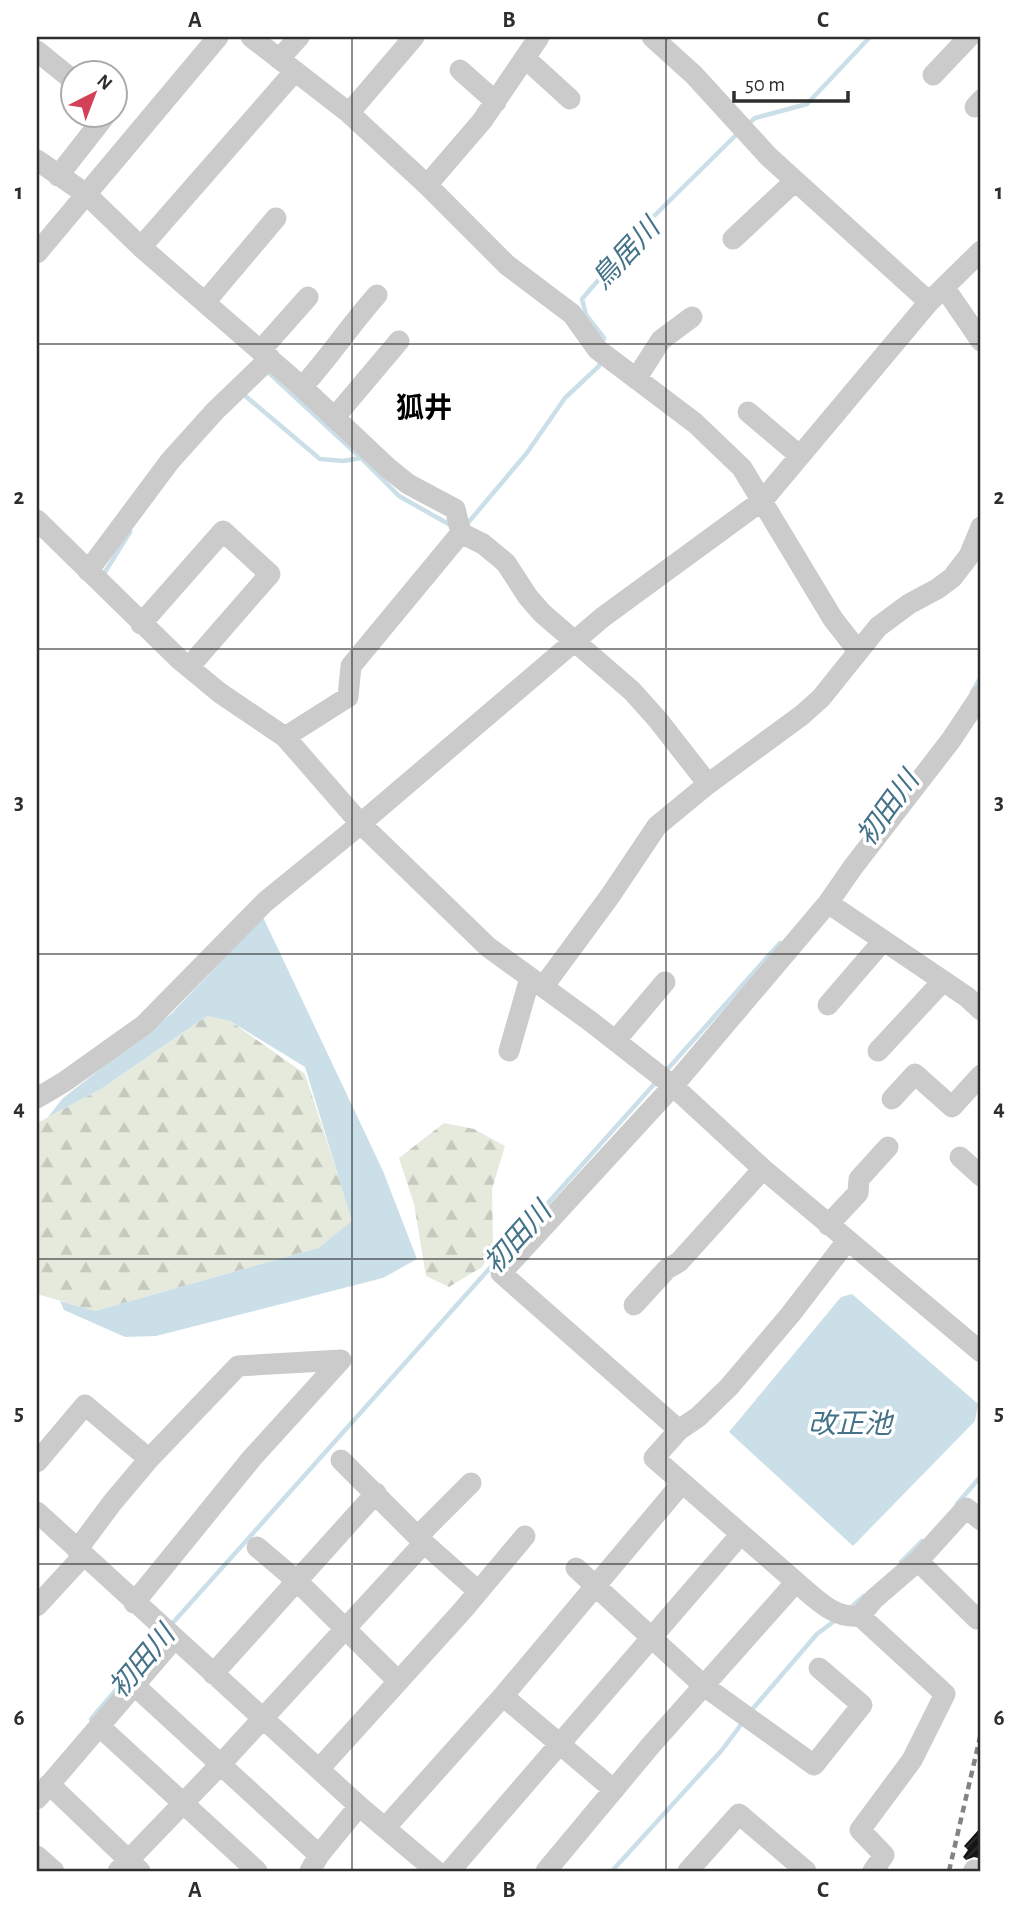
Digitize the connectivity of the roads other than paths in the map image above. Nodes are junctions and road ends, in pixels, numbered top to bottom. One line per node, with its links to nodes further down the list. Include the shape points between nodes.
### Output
1 (218, 37): 22 (street)
2 (251, 37): 10 (street)
3 (299, 37): 10 (street)
4 (414, 37): 16 (street)
5 (540, 37): 9 (street)
6 (652, 37): 20 (street)
7 (969, 37): 13 (street)
8 (37, 51): 11 (street)
9 (525, 58): 14 (street); 15 (street)
10 (287, 65): 16 (street); 25 (street)
11 (60, 70)
12 (460, 70): 15 (street)
13 (933, 75)
14 (570, 99)
15 (496, 102): 21 (street)
16 (349, 113): 21 (street)
17 (94, 130): 19 (street)
18 (37, 160): 19 (street)
19 (58, 176): 22 (street)
20 (795, 181): 24 (street); 28 (street)
21 (426, 185): 36 (street, via 507,265 572,314 604,354)
22 (82, 198): 25 (street); 27 (street)
23 (276, 218): 31 (street)
24 (733, 239)
25 (141, 247): 31 (street)
26 (981, 251): 28 (street)
27 (37, 253)
28 (936, 294): 34 (street); 40 (street)
29 (377, 295): 37 (street)
30 (308, 297): 35 (street)
31 (206, 301): 35 (street)
32 (692, 317): 36 (street, via 661,340)
33 (400, 341): 39 (street)
34 (981, 341)
35 (263, 359): 37 (street); 46 (street, via 170,461)
36 (636, 379): 41 (street, via 695,423 742,468)
37 (302, 387): 39 (street)
38 (748, 412): 40 (street)
39 (334, 418): 44 (street, via 408,484 455,509)
40 (800, 456): 41 (street)
41 (763, 500): 48 (street); 49 (street, via 833,619)
42 (37, 520): 46 (street)
43 (981, 527): 45 (street)
44 (461, 533): 48 (street, via 506,563 535,605); 52 (street, via 351,666 348,697)
45 (975, 557): 49 (street, via 937,589 878,627)
46 (91, 574): 47 (street)
47 (141, 624): 50 (street); 50 (street, via 223,531 270,574)
48 (573, 641): 53 (street, via 632,691); 54 (street)
49 (858, 651): 53 (street, via 802,715)
50 (188, 667): 52 (street)
51 (981, 695): 55 (street)
52 (285, 737): 54 (street)
53 (708, 784): 59 (street, via 657,826 610,896)
54 (360, 823): 59 (street, via 463,926); 67 (street, via 265,902 144,1025)
55 (828, 903): 56 (street); 66 (street)
56 (883, 941): 57 (street); 60 (street)
57 (943, 981): 61 (street); 64 (street)
58 (665, 982): 62 (street)
59 (536, 983): 62 (street); 63 (street)
60 (828, 1005)
61 (981, 1010)
62 (616, 1040): 66 (street)
63 (509, 1051)
64 (878, 1051)
65 (981, 1075): 68 (street, via 951,1107 915,1074)
66 (665, 1080): 71 (street); 77 (street, via 501,1273)
67 (37, 1098)
68 (891, 1100)
69 (888, 1147): 73 (street, via 859,1179 858,1193)
70 (960, 1157): 72 (street)
71 (763, 1169): 73 (street); 75 (street)
72 (981, 1176)
73 (828, 1225): 74 (street)
74 (847, 1241): 76 (street); 77 (street, via 729,1387)
75 (634, 1305)
76 (981, 1352)
77 (679, 1430): 82 (street, via 654,1458)
78 (149, 1459): 80 (street, via 85,1405); 90 (street, via 111,1503); 97 (street, via 238,1366 341,1360 252,1458)
79 (341, 1460): 83 (street)
80 (37, 1462)
81 (471, 1483): 88 (street)
82 (682, 1483): 86 (street); 95 (street)
83 (376, 1493): 88 (street); 93 (street)
84 (37, 1512): 90 (street)
85 (981, 1520): 91 (street, via 966,1508)
86 (741, 1534): 94 (street); 102 (street)
87 (525, 1536): 96 (street)
88 (421, 1539): 96 (street); 101 (street)
89 (257, 1547): 93 (street)
90 (80, 1553): 97 (street); 98 (street)
91 (918, 1561): 99 (street, via 874,1599); 100 (street)
92 (576, 1568): 95 (street)
93 (297, 1581): 101 (street); 105 (street)
94 (796, 1581): 99 (street); 108 (street)
95 (596, 1585): 102 (street); 109 (street)
96 (478, 1591): 106 (street)
97 (134, 1603): 103 (street)
98 (37, 1606)
99 (845, 1614): 130 (street, via 944,1694 912,1760 860,1830 884,1855)
100 (977, 1619)
101 (345, 1628): 106 (street); 110 (street)
102 (651, 1638): 108 (street); 112 (street)
103 (174, 1639): 105 (street); 107 (street)
104 (819, 1668): 108 (street, via 862,1705 814,1765)
105 (213, 1674): 110 (street)
106 (398, 1681): 114 (street)
107 (134, 1685): 111 (street); 113 (street)
108 (704, 1686): 115 (street)
109 (503, 1696): 112 (street); 119 (street)
110 (262, 1718): 113 (street); 114 (street)
111 (99, 1726): 116 (street); 117 (street)
112 (559, 1743): 115 (street); 126 (street)
113 (220, 1765): 117 (street); 121 (street)
114 (319, 1769): 118 (street)
115 (614, 1790): 127 (street)
116 (43, 1792): 122 (street)
117 (183, 1805): 122 (street); 124 (street)
118 (359, 1806): 119 (street); 121 (street)
119 (385, 1828): 125 (street)
120 (37, 1856): 123 (street)
121 (314, 1867)
122 (129, 1868)
123 (54, 1871)
124 (257, 1871)
125 (436, 1871)
126 (450, 1871)
127 (546, 1871)
128 (688, 1871): 129 (street, via 739,1814)
129 (806, 1871)
130 (873, 1871)

